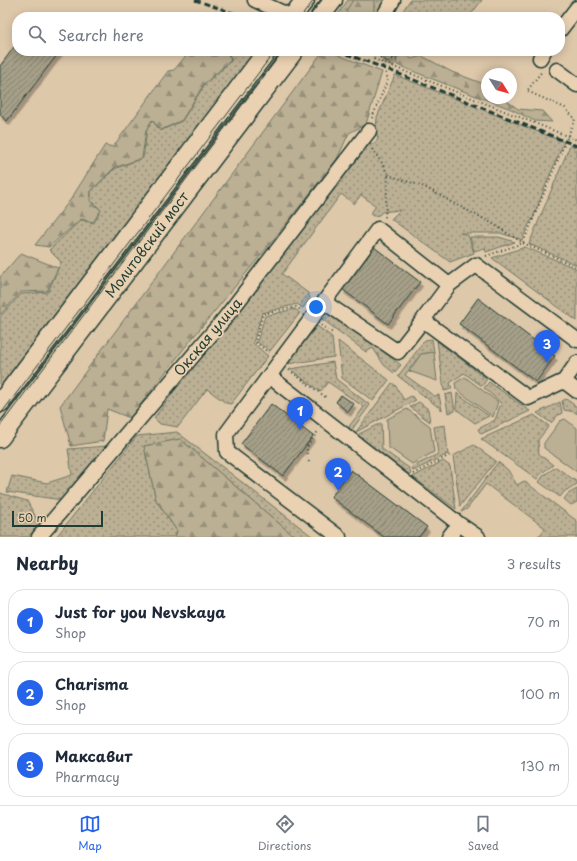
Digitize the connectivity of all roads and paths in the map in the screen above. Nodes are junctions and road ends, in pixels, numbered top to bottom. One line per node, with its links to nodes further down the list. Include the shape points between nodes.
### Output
1 (255, 0): 6 (street)
2 (305, 0): 7 (main road)
3 (333, 0): 8 (main road)
4 (393, 0): 9 (street)
5 (577, 8): 10 (street)
6 (281, 12)
7 (296, 12)
8 (324, 12)
9 (386, 12)
10 (565, 24)
11 (262, 56): 38 (main road, Молитовский мост)
12 (290, 56): 40 (main road, Молитовский мост)
13 (374, 56): 14 (path, via 374,59)
14 (381, 62): 18 (path, via 388,79); 19 (path)
15 (557, 70): 16 (street)
16 (577, 85)
17 (527, 91): 19 (path, via 565,108 575,119)
18 (369, 130): 21 (path, via 367,142); 45 (street, Окская улица, via 225,318)
19 (568, 137): 20 (path); 23 (path)
20 (577, 140)
21 (388, 175): 22 (path); 23 (path, via 426,187)
22 (383, 233): 26 (street); 27 (street, via 378,229)
23 (523, 242): 24 (path); 25 (path)
24 (479, 258)
25 (577, 267)
26 (449, 285): 29 (street); 30 (street, via 476,265)
27 (324, 302): 29 (street, via 398,352); 34 (street)
28 (304, 312): 31 (path, via 296,307 263,314 255,342)
29 (423, 320): 35 (street, via 528,398)
30 (577, 340)
31 (271, 354)
32 (577, 363): 35 (street)
33 (287, 367): 37 (path)
34 (269, 376): 44 (street); 46 (street, via 226,434 227,452)
35 (564, 381): 36 (street)
36 (577, 391)
37 (327, 398)
38 (0, 403)
39 (321, 428): 42 (path, via 307,447)
40 (0, 438)
41 (450, 455): 43 (path)
42 (309, 462)
43 (408, 476)
44 (460, 524): 47 (street); 48 (street)
45 (39, 537)
46 (339, 537)
47 (449, 537)
48 (478, 537)

